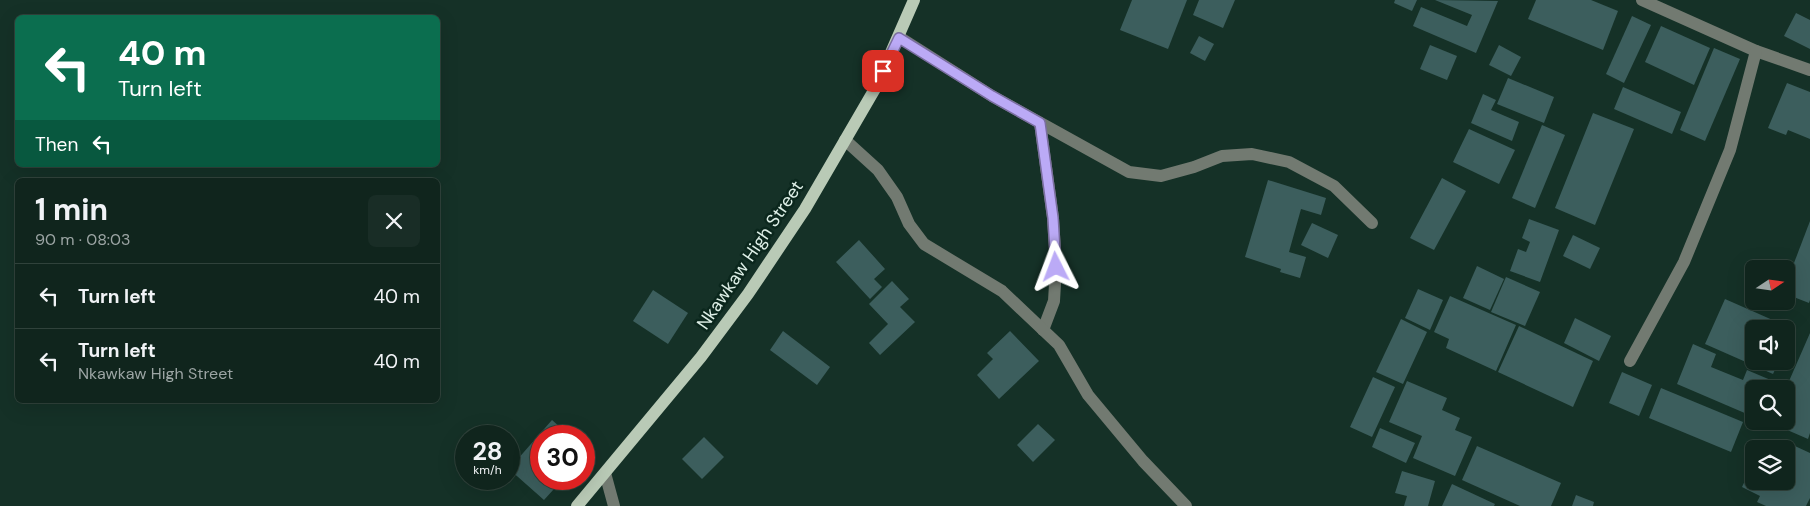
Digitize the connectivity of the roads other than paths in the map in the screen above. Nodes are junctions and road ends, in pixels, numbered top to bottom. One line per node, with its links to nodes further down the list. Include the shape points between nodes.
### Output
1 (914, 0): 3 (main road, Nkawkaw High Street)
2 (1642, 0): 4 (street)
3 (899, 38): 6 (street); 7 (main road, Nkawkaw High Street, via 876,87)
4 (1756, 51): 5 (street); 10 (street, via 1726,159 1684,262)
5 (1810, 70)
6 (1040, 123): 8 (street, via 1129,172 1161,176 1222,156 1252,154 1289,162 1334,186); 9 (street, via 1056,267 1054,301)
7 (845, 140): 9 (street, via 878,170 924,244 1002,290); 11 (main road, Nkawkaw High Street, via 805,209 748,294)
8 (1372, 223)
9 (1043, 330): 14 (street, via 1059,345 1088,395)
10 (1630, 361)
11 (605, 474): 12 (main road, Nkawkaw High Street); 13 (street)
12 (577, 506)
13 (614, 506)
14 (1186, 506)

